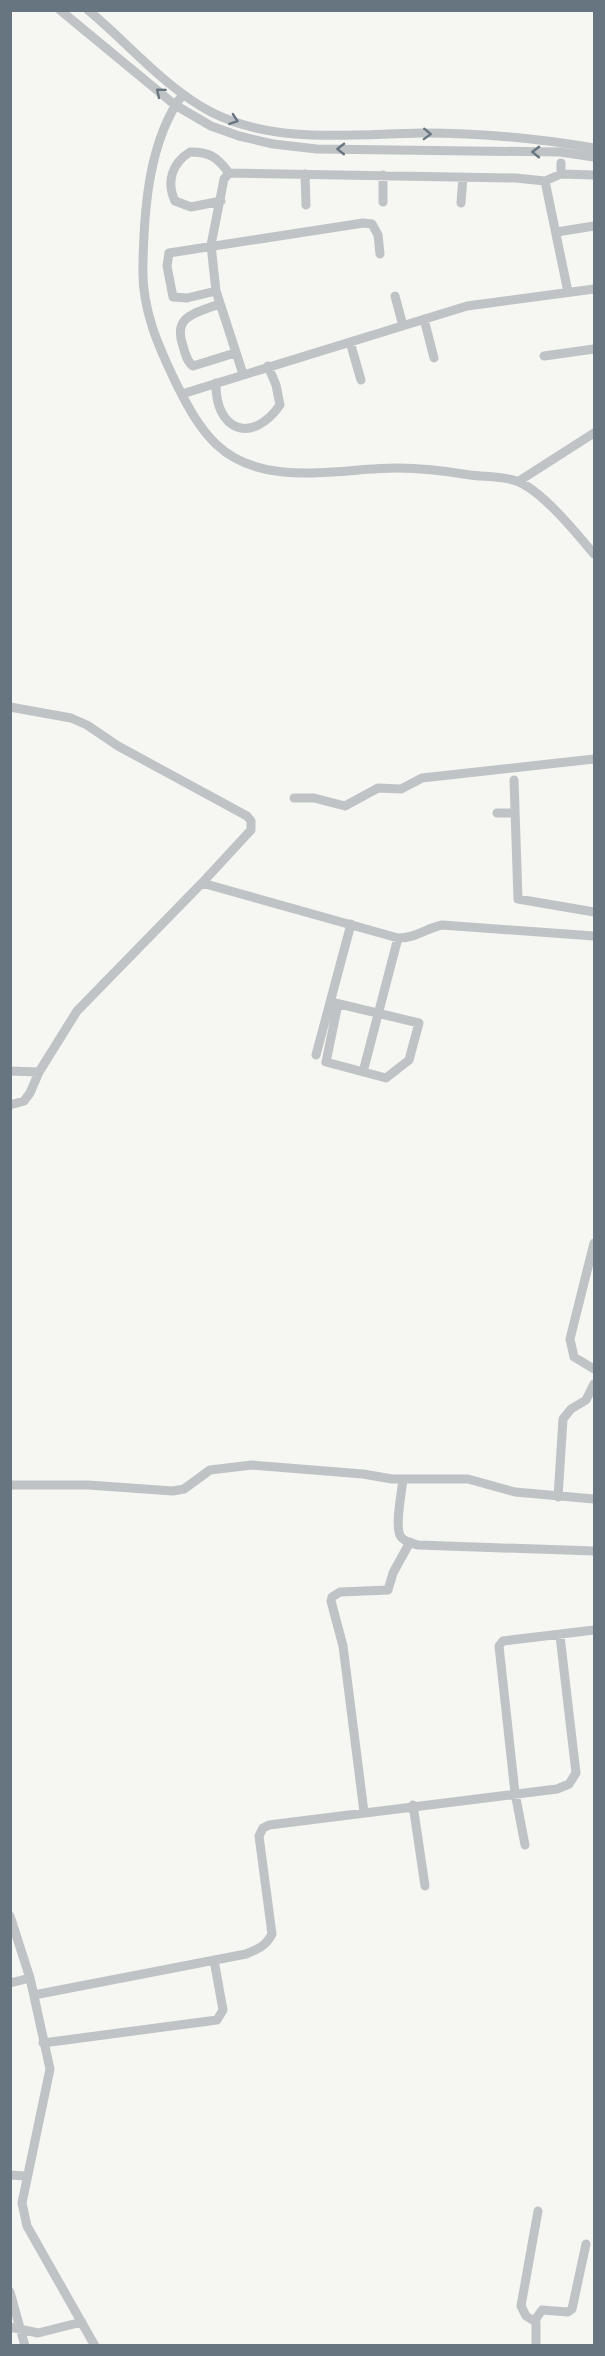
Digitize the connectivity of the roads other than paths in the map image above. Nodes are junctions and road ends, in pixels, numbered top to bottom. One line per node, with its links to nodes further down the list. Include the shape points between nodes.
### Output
1 (60, 10): 4 (street, one-way to 1)
2 (88, 10): 3 (street)
3 (183, 94): 4 (street); 5 (street, one-way to 5, via 212,112 261,129 312,136 424,133)
4 (175, 105): 5 (street, one-way to 4, via 317,148 273,144 211,126); 40 (street, via 146,196 142,284 150,322)
5 (568, 148): 6 (street); 7 (street)
6 (594, 148)
7 (594, 157)
8 (561, 163): 11 (street)
9 (229, 173): 10 (street); 16 (street, via 224,179); 16 (street, via 210,153 190,152 174,167 170,190 175,201 191,207)
10 (305, 174): 12 (street); 19 (street)
11 (561, 174): 13 (street); 15 (street)
12 (383, 175): 14 (street); 17 (street)
13 (594, 175)
14 (462, 177): 15 (street); 18 (street)
15 (545, 181): 21 (street)
16 (221, 201): 22 (street)
17 (383, 202)
18 (461, 202)
19 (306, 205)
20 (594, 226): 21 (street)
21 (557, 232): 26 (street)
22 (211, 245): 23 (street, via 372,224); 25 (street); 25 (street, via 172,250 167,266 173,297)
23 (380, 254)
24 (594, 288): 26 (street)
25 (216, 291): 28 (street)
26 (568, 292): 29 (street, via 467,306)
27 (395, 296): 30 (street)
28 (219, 304): 33 (street); 33 (street, via 184,319 180,338 193,366)
29 (424, 319): 30 (street); 35 (street)
30 (403, 326): 31 (street)
31 (350, 342): 36 (street); 38 (street)
32 (594, 349): 34 (street)
33 (235, 354): 37 (street)
34 (544, 356)
35 (434, 358)
36 (268, 366): 37 (street); 39 (street, via 280,405 264,420 246,429 235,428 224,417 216,401)
37 (243, 374): 39 (street)
38 (361, 380)
39 (216, 383): 40 (street)
40 (182, 394): 42 (street, via 198,423 219,446 263,467 299,473 428,469)
41 (594, 434): 42 (street)
42 (519, 481): 43 (street, via 570,526)
43 (594, 554)
44 (10, 707): 50 (street, via 71,718 87,725 118,747 247,816 251,824 247,837)
45 (594, 759): 47 (street, via 422,778 401,789 378,788 345,806 314,798)
46 (514, 780): 49 (street)
47 (294, 798)
48 (497, 813): 49 (street)
49 (515, 813): 51 (street, via 518,899)
50 (202, 883): 52 (street); 59 (street, via 77,1011)
51 (594, 912)
52 (351, 924): 54 (street); 55 (street)
53 (594, 936): 54 (street, via 442,925)
54 (398, 938): 56 (street)
55 (334, 1003): 56 (street); 57 (street); 60 (street, via 325,1060)
56 (379, 1014): 60 (street); 60 (street, via 419,1023 419,1029 409,1060 389,1077)
57 (316, 1055)
58 (10, 1071): 59 (street)
59 (39, 1072): 61 (street, via 24,1101)
60 (363, 1072)
61 (10, 1105)
62 (594, 1243): 63 (street, via 570,1339 574,1358)
63 (594, 1369)
64 (594, 1384): 67 (street, via 586,1400 563,1419)
65 (403, 1479): 66 (street, via 238,1465 210,1470 184,1489 172,1491); 67 (street, via 468,1479 515,1492); 69 (street, via 398,1534)
66 (10, 1485)
67 (558, 1497): 68 (street)
68 (594, 1499)
69 (410, 1542): 70 (street); 75 (street, via 388,1590 340,1592 331,1601 343,1646)
70 (594, 1551)
71 (594, 1630): 72 (street)
72 (560, 1636): 73 (street, via 576,1773 569,1784 557,1789); 73 (street, via 503,1641 499,1646)
73 (515, 1793): 74 (street); 76 (street)
74 (413, 1805): 75 (street); 77 (street)
75 (364, 1812): 79 (street, via 263,1828 259,1842 272,1934 260,1948)
76 (525, 1845)
77 (425, 1886)
78 (10, 1916): 80 (street)
79 (214, 1960): 82 (street); 83 (street, via 223,2010 217,2020)
80 (30, 1978): 81 (street); 82 (street)
81 (10, 1983)
82 (34, 1995): 83 (street)
83 (43, 2043): 85 (street, via 50,2076)
84 (10, 2175): 85 (street)
85 (26, 2176): 90 (street, via 21,2208 27,2226)
86 (538, 2211): 89 (street, via 521,2306 526,2316)
87 (586, 2244): 89 (street, via 572,2309 542,2310)
88 (10, 2292): 92 (street)
89 (535, 2320): 95 (street)
90 (82, 2322): 92 (street, via 38,2333); 94 (street)
91 (10, 2327): 92 (street)
92 (22, 2331): 93 (street)
93 (25, 2346)
94 (95, 2346)
95 (536, 2346)

